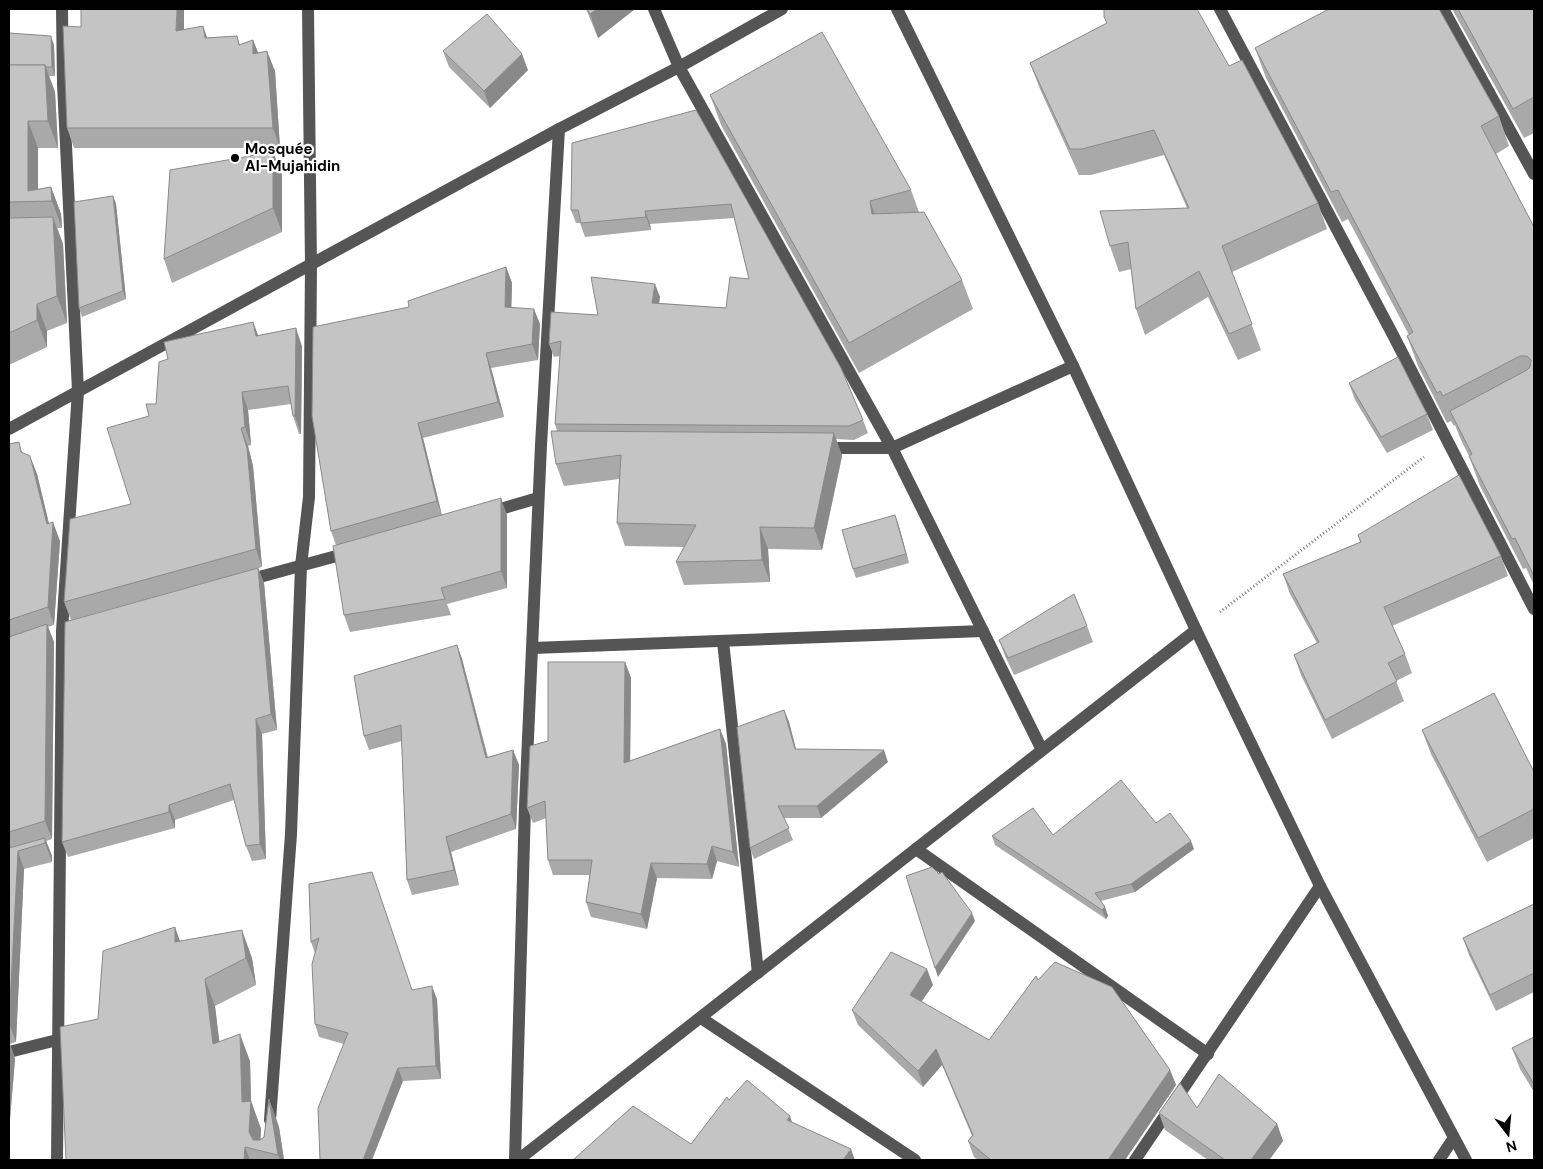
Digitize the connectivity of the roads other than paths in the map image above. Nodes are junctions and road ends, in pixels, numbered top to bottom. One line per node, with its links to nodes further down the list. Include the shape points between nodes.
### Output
1 (62, 9): 11 (street, via 58,84)
2 (308, 9): 13 (street)
3 (654, 9): 8 (street)
4 (782, 9): 8 (street)
5 (898, 9): 14 (street)
6 (1220, 9): 24 (street, via 1253,64 1450,437)
7 (1443, 9): 10 (street)
8 (679, 67): 9 (street); 18 (street)
9 (559, 129): 13 (street); 19 (street, via 546,445)
10 (1534, 174)
11 (71, 236): 12 (street); 15 (street)
12 (53, 237)
13 (311, 265): 15 (street); 22 (street, via 309,497)
14 (1073, 366): 18 (street); 25 (street)
15 (78, 392): 16 (street); 34 (street, via 62,631 54,847)
16 (9, 429)
17 (814, 448): 18 (street)
18 (892, 448): 26 (street)
19 (538, 498): 20 (street); 28 (street)
20 (481, 514)
21 (367, 547): 22 (street)
22 (300, 566): 23 (street); 37 (street, via 291,834)
23 (234, 584)
24 (1534, 609)
25 (1196, 630): 29 (street); 31 (street)
26 (983, 631): 27 (street); 29 (street)
27 (723, 641): 28 (street); 32 (street)
28 (532, 648): 40 (street, via 524,806)
29 (1042, 750): 30 (street)
30 (916, 849): 32 (street); 36 (street)
31 (1320, 886): 36 (street); 38 (street)
32 (758, 973): 33 (street)
33 (701, 1018): 40 (street); 41 (street)
34 (57, 1040): 35 (street); 39 (street)
35 (9, 1052)
36 (1208, 1054): 42 (street)
37 (269, 1133)
38 (1453, 1139): 43 (street); 44 (street)
39 (57, 1160)
40 (517, 1160)
41 (915, 1160)
42 (1135, 1160)
43 (1439, 1160)
44 (1466, 1160)

